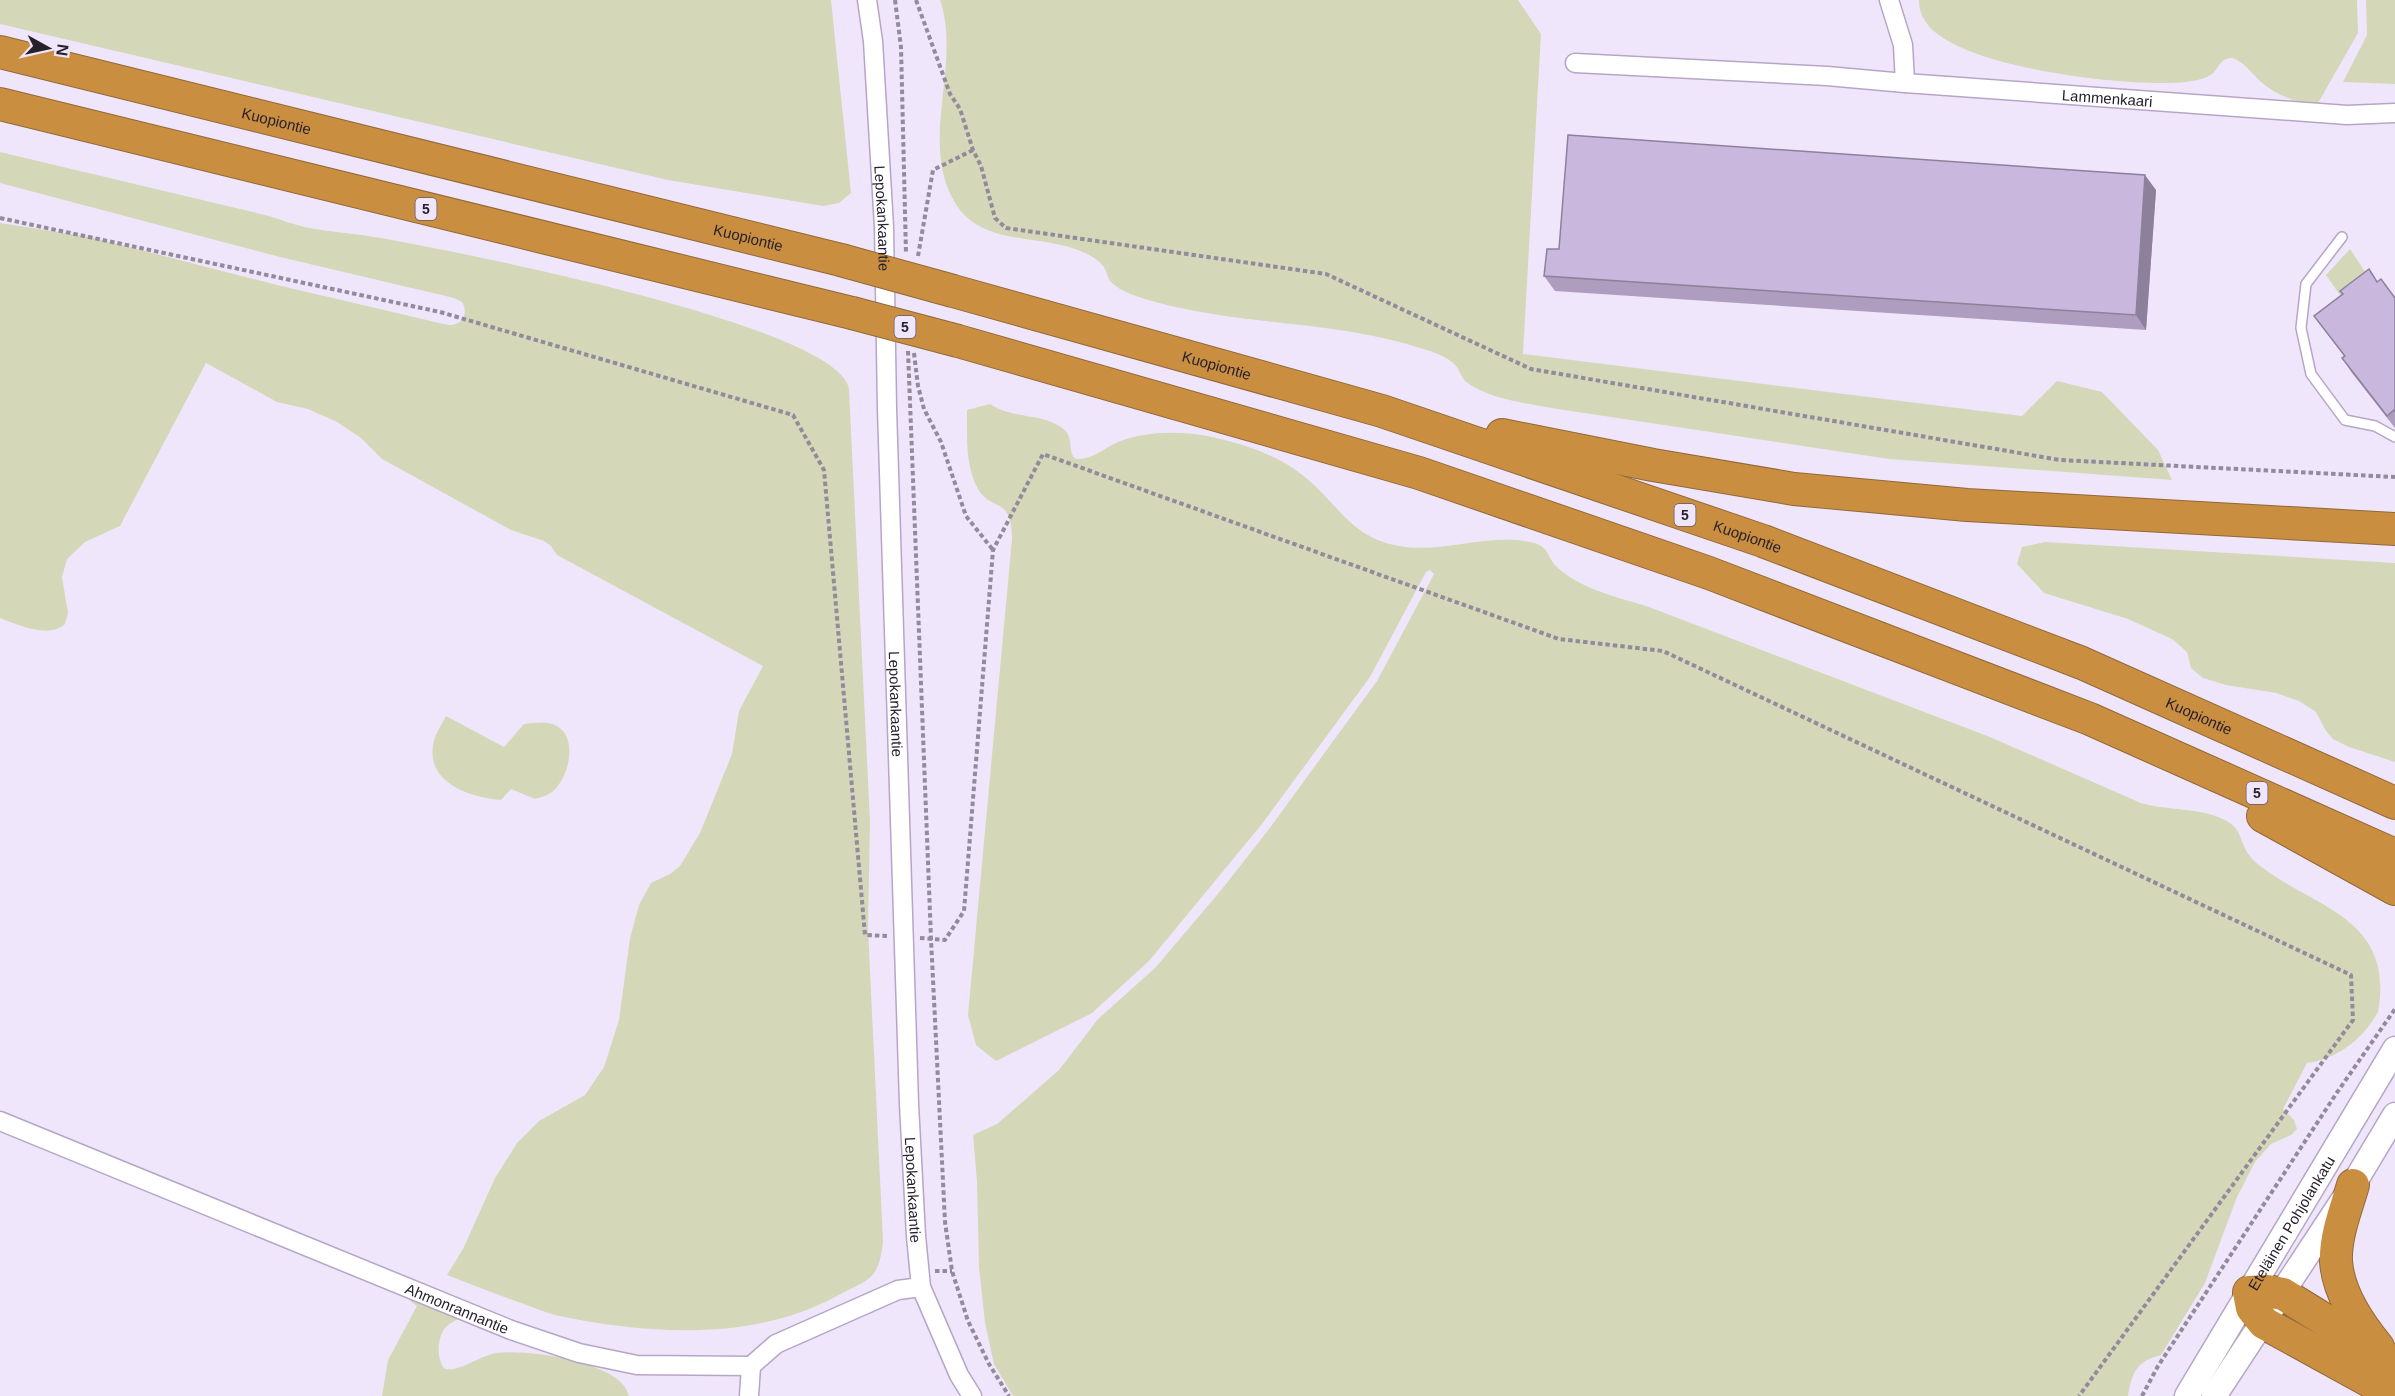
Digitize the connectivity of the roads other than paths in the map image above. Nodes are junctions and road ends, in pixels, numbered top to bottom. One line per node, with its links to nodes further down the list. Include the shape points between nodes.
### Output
1 (867, 0): 20 (street, Lepokankaantie, via 884,227 909,1115)
2 (1889, 0): 5 (street, via 1903,45)
3 (0, 52): 9 (highway, Kuopiontie / 5, bridge, via 841,260)
4 (1575, 63): 5 (street, Lammenkaari)
5 (1905, 83): 7 (street, Lammenkaari, via 2347,115)
6 (0, 104): 12 (highway, 5, bridge, via 852,313 1419,473 1709,573)
7 (2395, 113)
8 (2342, 237): 10 (lane, via 2306,284 2301,328 2311,374 2345,420 2375,426)
9 (1382, 411): 11 (highway, via 1794,489 1967,505); 13 (highway, Kuopiontie / 5, via 1763,541 2082,663)
10 (2395, 437)
11 (2395, 529)
12 (2090, 719): 14 (highway, 5); 15 (highway)
13 (2395, 803)
14 (2395, 855)
15 (2395, 889)
16 (2395, 1049): 21 (main road, Eteläinen Pohjolankatu)
17 (2395, 1115): 19 (main road, Eteläinen Pohjolankatu)
18 (0, 1121): 25 (street, Ahmonrannantie, via 511,1330 579,1353 637,1365)
19 (2353, 1185): 22 (main road, Eteläinen Pohjolankatu); 24 (highway, via 2341,1224 2336,1262 2345,1295 2361,1327)
20 (921, 1287): 25 (street, via 897,1290 776,1344); 28 (street, Lepokankaantie)
21 (2249, 1292): 22 (highway); 23 (highway, via 2252,1308); 29 (main road, Eteläinen Pohjolankatu)
22 (2283, 1294): 23 (main road, Eteläinen Pohjolankatu); 24 (highway)
23 (2264, 1323): 26 (highway); 30 (main road, Eteläinen Pohjolankatu)
24 (2392, 1361)
25 (751, 1366): 27 (street)
26 (2395, 1395)
27 (749, 1396)
28 (972, 1396)
29 (2187, 1396)
30 (2214, 1396)

